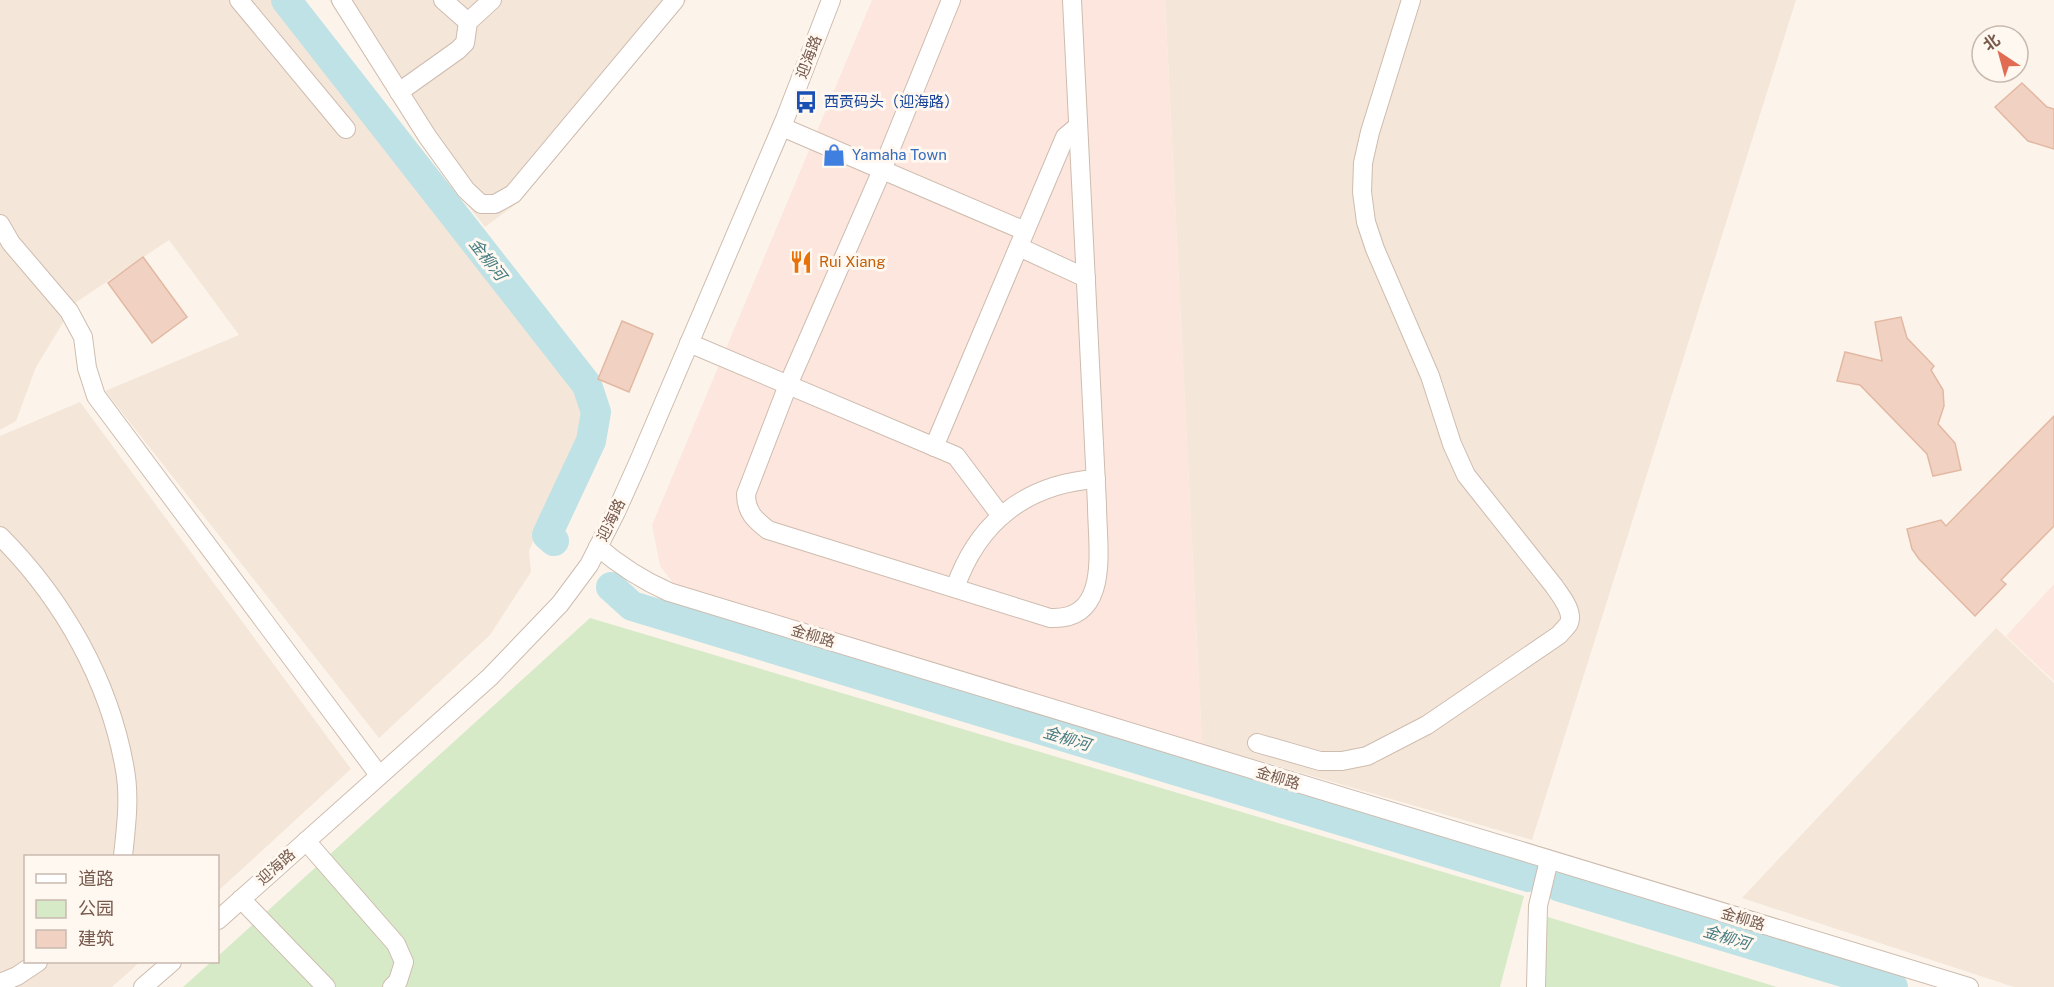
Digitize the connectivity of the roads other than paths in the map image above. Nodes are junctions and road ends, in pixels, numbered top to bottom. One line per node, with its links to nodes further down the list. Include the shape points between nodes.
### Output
1 (239, 0): 14 (street)
2 (341, 0): 11 (street)
3 (443, 0): 10 (street)
4 (492, 0): 10 (street)
5 (675, 0): 11 (street, via 513,194 495,204 481,204 466,190)
6 (831, 0): 13 (street, 迎海路)
7 (951, 0): 15 (street)
8 (1072, 0): 12 (street)
9 (1411, 0): 28 (street, via 1370,132 1362,192 1366,222 1466,475 1554,586 1570,614 1569,622 1559,635 1427,725 1367,756 1320,761)
10 (468, 22): 11 (street, via 465,43)
11 (399, 92)
12 (1078, 126): 17 (street, via 1065,137); 19 (street)
13 (782, 127): 15 (street); 20 (street, 迎海路)
14 (346, 129)
15 (882, 170): 17 (street); 21 (street)
16 (0, 224): 18 (street)
17 (1022, 239): 19 (street); 22 (street)
18 (6, 248): 29 (street, via 69,310 83,337 96,396)
19 (1086, 278): 23 (street)
20 (689, 343): 21 (street); 26 (street, 迎海路)
21 (789, 385): 22 (street); 27 (street, via 746,494 747,507 756,521 768,530)
22 (934, 447): 24 (street, via 956,456)
23 (1096, 479): 24 (street, via 1046,489); 27 (street, via 1096,585 1090,601 1079,613 1050,618)
24 (1002, 516): 27 (street, via 973,549)
25 (0, 536): 31 (street, via 52,597 83,647 107,700 125,771 127,820)
26 (598, 547): 29 (street, 迎海路, via 560,604 490,677); 32 (street, 金柳路, via 621,567 669,592)
27 (955, 588)
28 (1257, 742)
29 (379, 775): 30 (street, 迎海路)
30 (306, 841): 33 (street, 迎海路); 38 (street, via 396,944 404,962)
31 (123, 855)
32 (1549, 860): 41 (street, via 1538,906); 42 (street, 金柳路)
33 (241, 899): 34 (street, 迎海路); 40 (street)
34 (219, 919)
35 (36, 963): 37 (street)
36 (171, 963): 39 (street)
37 (0, 983)
38 (397, 985)
39 (143, 987)
40 (326, 987)
41 (1536, 987)
42 (1969, 987)

